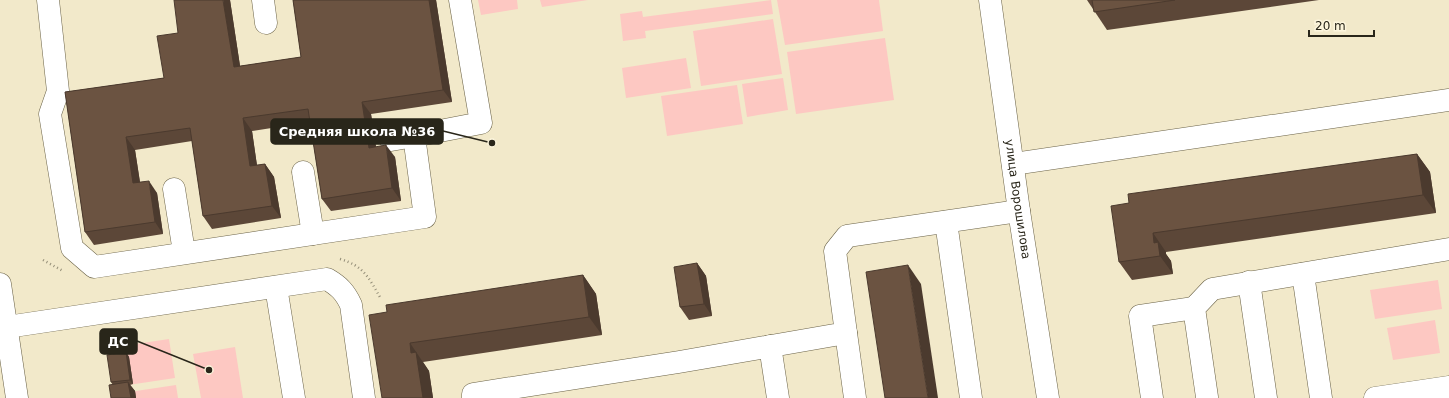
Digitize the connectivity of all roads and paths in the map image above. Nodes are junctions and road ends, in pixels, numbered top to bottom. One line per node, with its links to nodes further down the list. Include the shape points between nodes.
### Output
1 (48, 0): 16 (street, via 58,91 50,114 72,248 94,266)
2 (263, 0): 5 (street)
3 (460, 0): 7 (street, via 481,123)
4 (990, 0): 9 (street, улица Ворошилова)
5 (266, 23)
6 (1449, 100): 9 (street)
7 (414, 136): 8 (street); 14 (street, via 424,217)
8 (392, 140)
9 (1013, 164): 12 (street, улица Ворошилова)
10 (303, 172): 14 (street)
11 (174, 189): 16 (street)
12 (1019, 212): 13 (street); 34 (street, улица Ворошилова)
13 (946, 222): 23 (street, via 847,236 835,251); 33 (street)
14 (313, 234): 16 (street)
15 (1449, 249): 17 (street)
16 (184, 252)
17 (1303, 274): 18 (street); 38 (street)
18 (1249, 282): 21 (street, via 1212,289); 37 (street)
19 (0, 284): 22 (street)
20 (276, 287): 22 (street); 28 (street); 29 (street, via 327,279 346,294 351,305)
21 (1194, 308): 35 (street, via 1140,316); 36 (street)
22 (7, 327): 27 (street)
23 (846, 333): 24 (street); 32 (street)
24 (770, 346): 26 (street); 31 (street)
25 (1449, 387): 39 (street)
26 (530, 392): 30 (street, via 473,394)
27 (17, 398)
28 (294, 398)
29 (364, 398)
30 (473, 398)
31 (778, 398)
32 (855, 398)
33 (971, 398)
34 (1048, 398)
35 (1152, 398)
36 (1205, 398)
37 (1266, 398)
38 (1321, 398)
39 (1375, 398)

